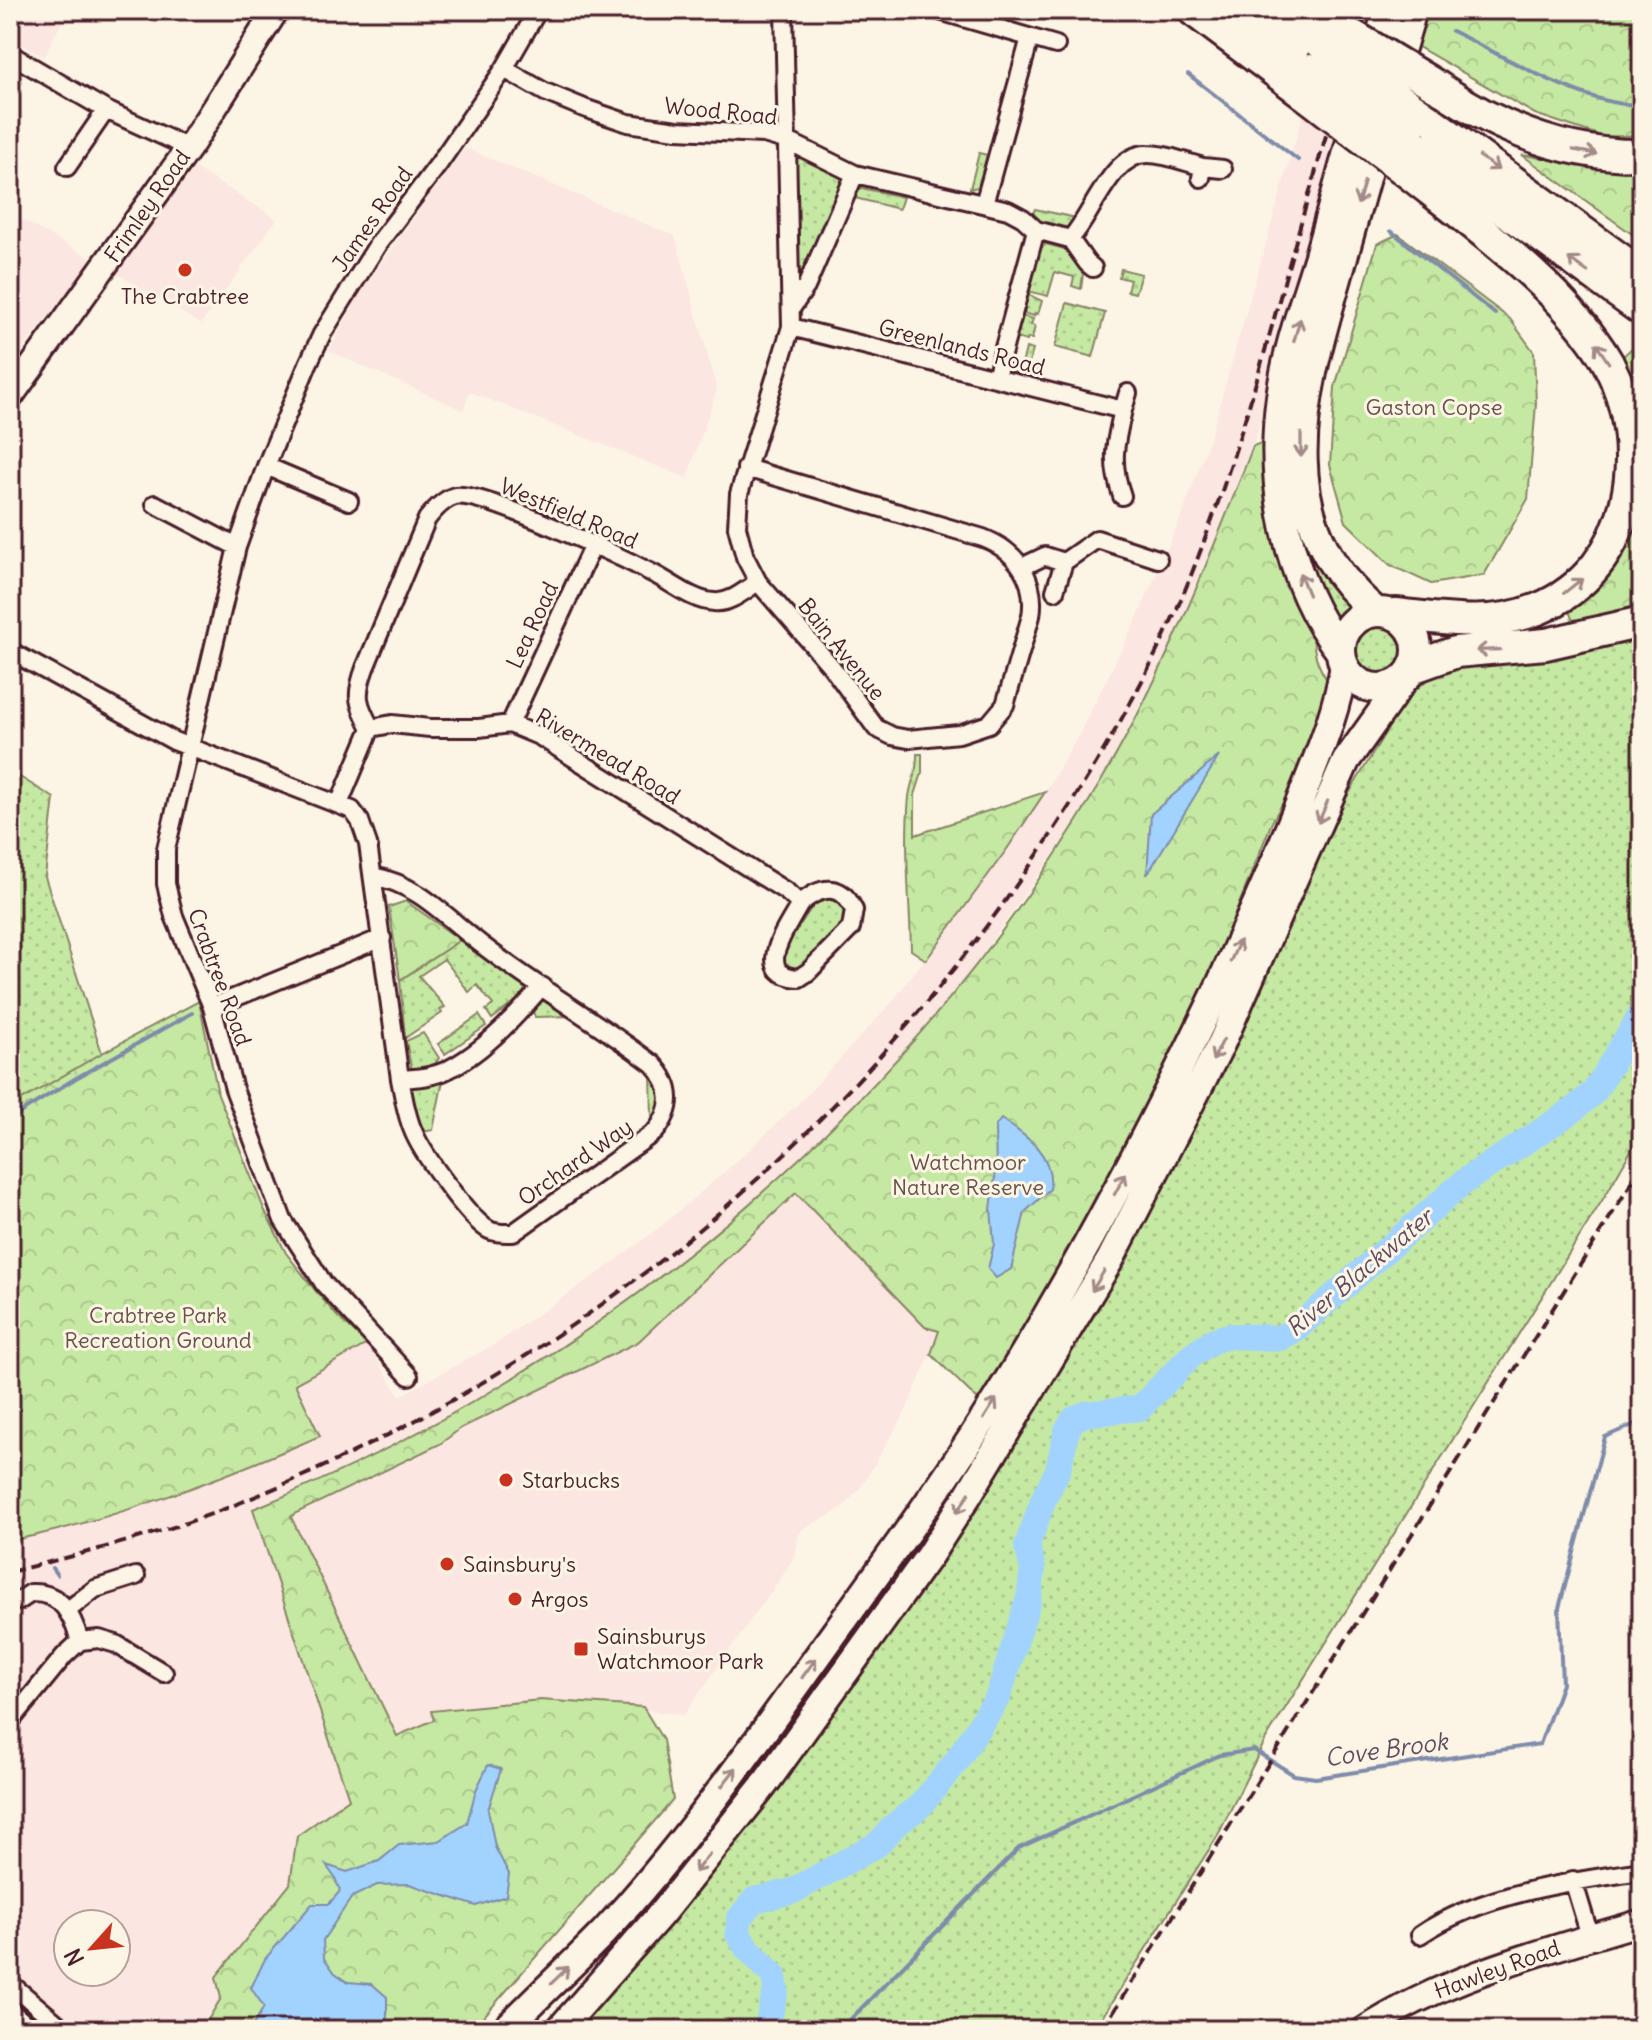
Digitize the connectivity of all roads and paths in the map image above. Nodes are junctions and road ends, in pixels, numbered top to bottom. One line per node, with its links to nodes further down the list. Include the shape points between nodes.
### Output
1 (276, 10): 18 (main road, Frimley Road)
2 (538, 10): 14 (street, James Road)
3 (784, 10): 17 (street, Bain Avenue)
4 (936, 10): 11 (street)
5 (1193, 10): 15 (highway)
6 (1222, 10): 15 (highway)
7 (1274, 10): 10 (highway)
8 (1388, 10): 51 (highway, one-way to 8, via 1319,618 1289,540 1277,472 1278,421 1288,364)
9 (1412, 10): 48 (highway, one-way to 48, via 1317,347 1301,432 1303,480 1318,536 1345,581)
10 (1316, 22): 19 (highway, one-way to 19, bridge, via 1543,141 1597,154); 28 (highway, one-way to 28, bridge, via 1426,118)
11 (1030, 38): 12 (street); 24 (street)
12 (1056, 45)
13 (10, 54): 16 (street)
14 (504, 69): 17 (street, Wood Road, via 558,97 628,123 764,134); 36 (street, James Road, via 378,244 322,334)
15 (1307, 82): 20 (highway, bridge)
16 (106, 110): 18 (street); 21 (street)
17 (788, 141): 23 (street, Wood Road); 29 (street, Bain Avenue)
18 (189, 148): 34 (main road, Frimley Road)
19 (1642, 155)
20 (1412, 159): 30 (highway, one-way to 20); 48 (highway, one-way to 20, via 1473,622 1523,613 1556,599 1592,570 1617,533 1631,497 1636,460 1622,388 1589,334)
21 (67, 167)
22 (1223, 169): 26 (street, via 1202,172 1153,154 1129,159 1118,166)
23 (855, 174): 24 (street, Wood Road); 29 (street, via 806,287)
24 (984, 204): 25 (street, Wood Road, via 1008,210)
25 (1036, 230): 26 (street, Wood Road); 32 (street)
26 (1070, 239): 27 (street)
27 (1096, 272)
28 (1642, 275)
29 (791, 309): 31 (street, Bain Avenue)
30 (1642, 310)
31 (791, 327): 32 (street, Greenlands Road); 37 (street, Bain Avenue)
32 (996, 377): 35 (street, Greenlands Road)
33 (1128, 393): 35 (street)
34 (10, 397)
35 (1123, 410): 38 (street, via 1113,453)
36 (266, 466): 39 (street); 42 (street, James Road)
37 (746, 468): 45 (street, via 983,538 1002,547); 46 (street, Bain Avenue, via 737,527)
38 (1122, 496)
39 (349, 501)
40 (155, 504): 42 (street)
41 (593, 545): 46 (street, Westfield Road, via 704,600 725,602); 53 (street, Lea Road); 54 (street, Westfield Road, via 473,496 454,496 436,507 358,687 358,705)
42 (237, 547): 55 (street, James Road)
43 (1158, 559): 44 (street, via 1097,539)
44 (1064, 562): 45 (street, via 1045,556); 47 (street)
45 (1022, 567): 46 (street, Bain Avenue, via 1032,607 1005,705 989,724 959,734 908,739 876,728)
46 (758, 582)
47 (1055, 591)
48 (1385, 613): 51 (highway, via 1366,614 1350,625 1342,642); 52 (highway, via 1403,620 1415,636 1418,647)
49 (1642, 622): 52 (highway, one-way to 52, via 1546,644 1456,652)
50 (10, 651): 55 (street)
51 (1343, 659): 52 (highway, via 1356,680 1376,688); 79 (main road, one-way to 51, via 603,1933 735,1770 899,1544 1001,1391 1105,1213 1214,997 1329,728)
52 (1410, 672): 80 (main road, one-way to 80, via 1346,761 1222,1042 1110,1260 967,1497 764,1785)
53 (510, 724): 54 (street, Rivermead Road); 58 (street, Rivermead Road, via 539,736)
54 (371, 728): 56 (street)
55 (190, 747): 56 (street, Orchard Way); 61 (street, Crabtree Road, via 166,849 166,884)
56 (339, 804): 57 (street, Orchard Way, via 360,821)
57 (373, 876): 59 (street, Orchard Way); 60 (street, Orchard Way, via 417,892)
58 (800, 904): 58 (street, via 811,894 832,889 854,910 851,928 799,978 783,974 774,959)
59 (382, 938): 61 (street); 62 (street, Orchard Way)
60 (542, 986): 62 (street, via 511,1023 449,1070); 62 (street, Orchard Way, via 653,1064 668,1085 670,1104 651,1135 513,1233 489,1230 474,1220 453,1192 415,1136)
61 (212, 1007): 63 (street, Crabtree Road, via 234,1089 283,1220 324,1284)
62 (400, 1079)
63 (409, 1376)
64 (136, 1576): 66 (street, via 95,1589)
65 (19, 1601): 66 (street, via 42,1593)
66 (68, 1610): 67 (street)
67 (80, 1641): 68 (street, via 116,1644); 69 (street)
68 (164, 1673)
69 (10, 1722)
70 (1642, 1871): 71 (street)
71 (1573, 1880): 73 (street, via 1485,1905); 74 (street, Hawley Road)
72 (1642, 1922): 74 (main road, Hawley Road)
73 (1420, 1935)
74 (1590, 1936): 81 (main road, Hawley Road, via 1447,1985)
75 (10, 1983): 78 (street)
76 (10, 2011): 77 (street)
77 (33, 2030)
78 (65, 2030)
79 (505, 2030)
80 (559, 2030)
81 (1364, 2030)

